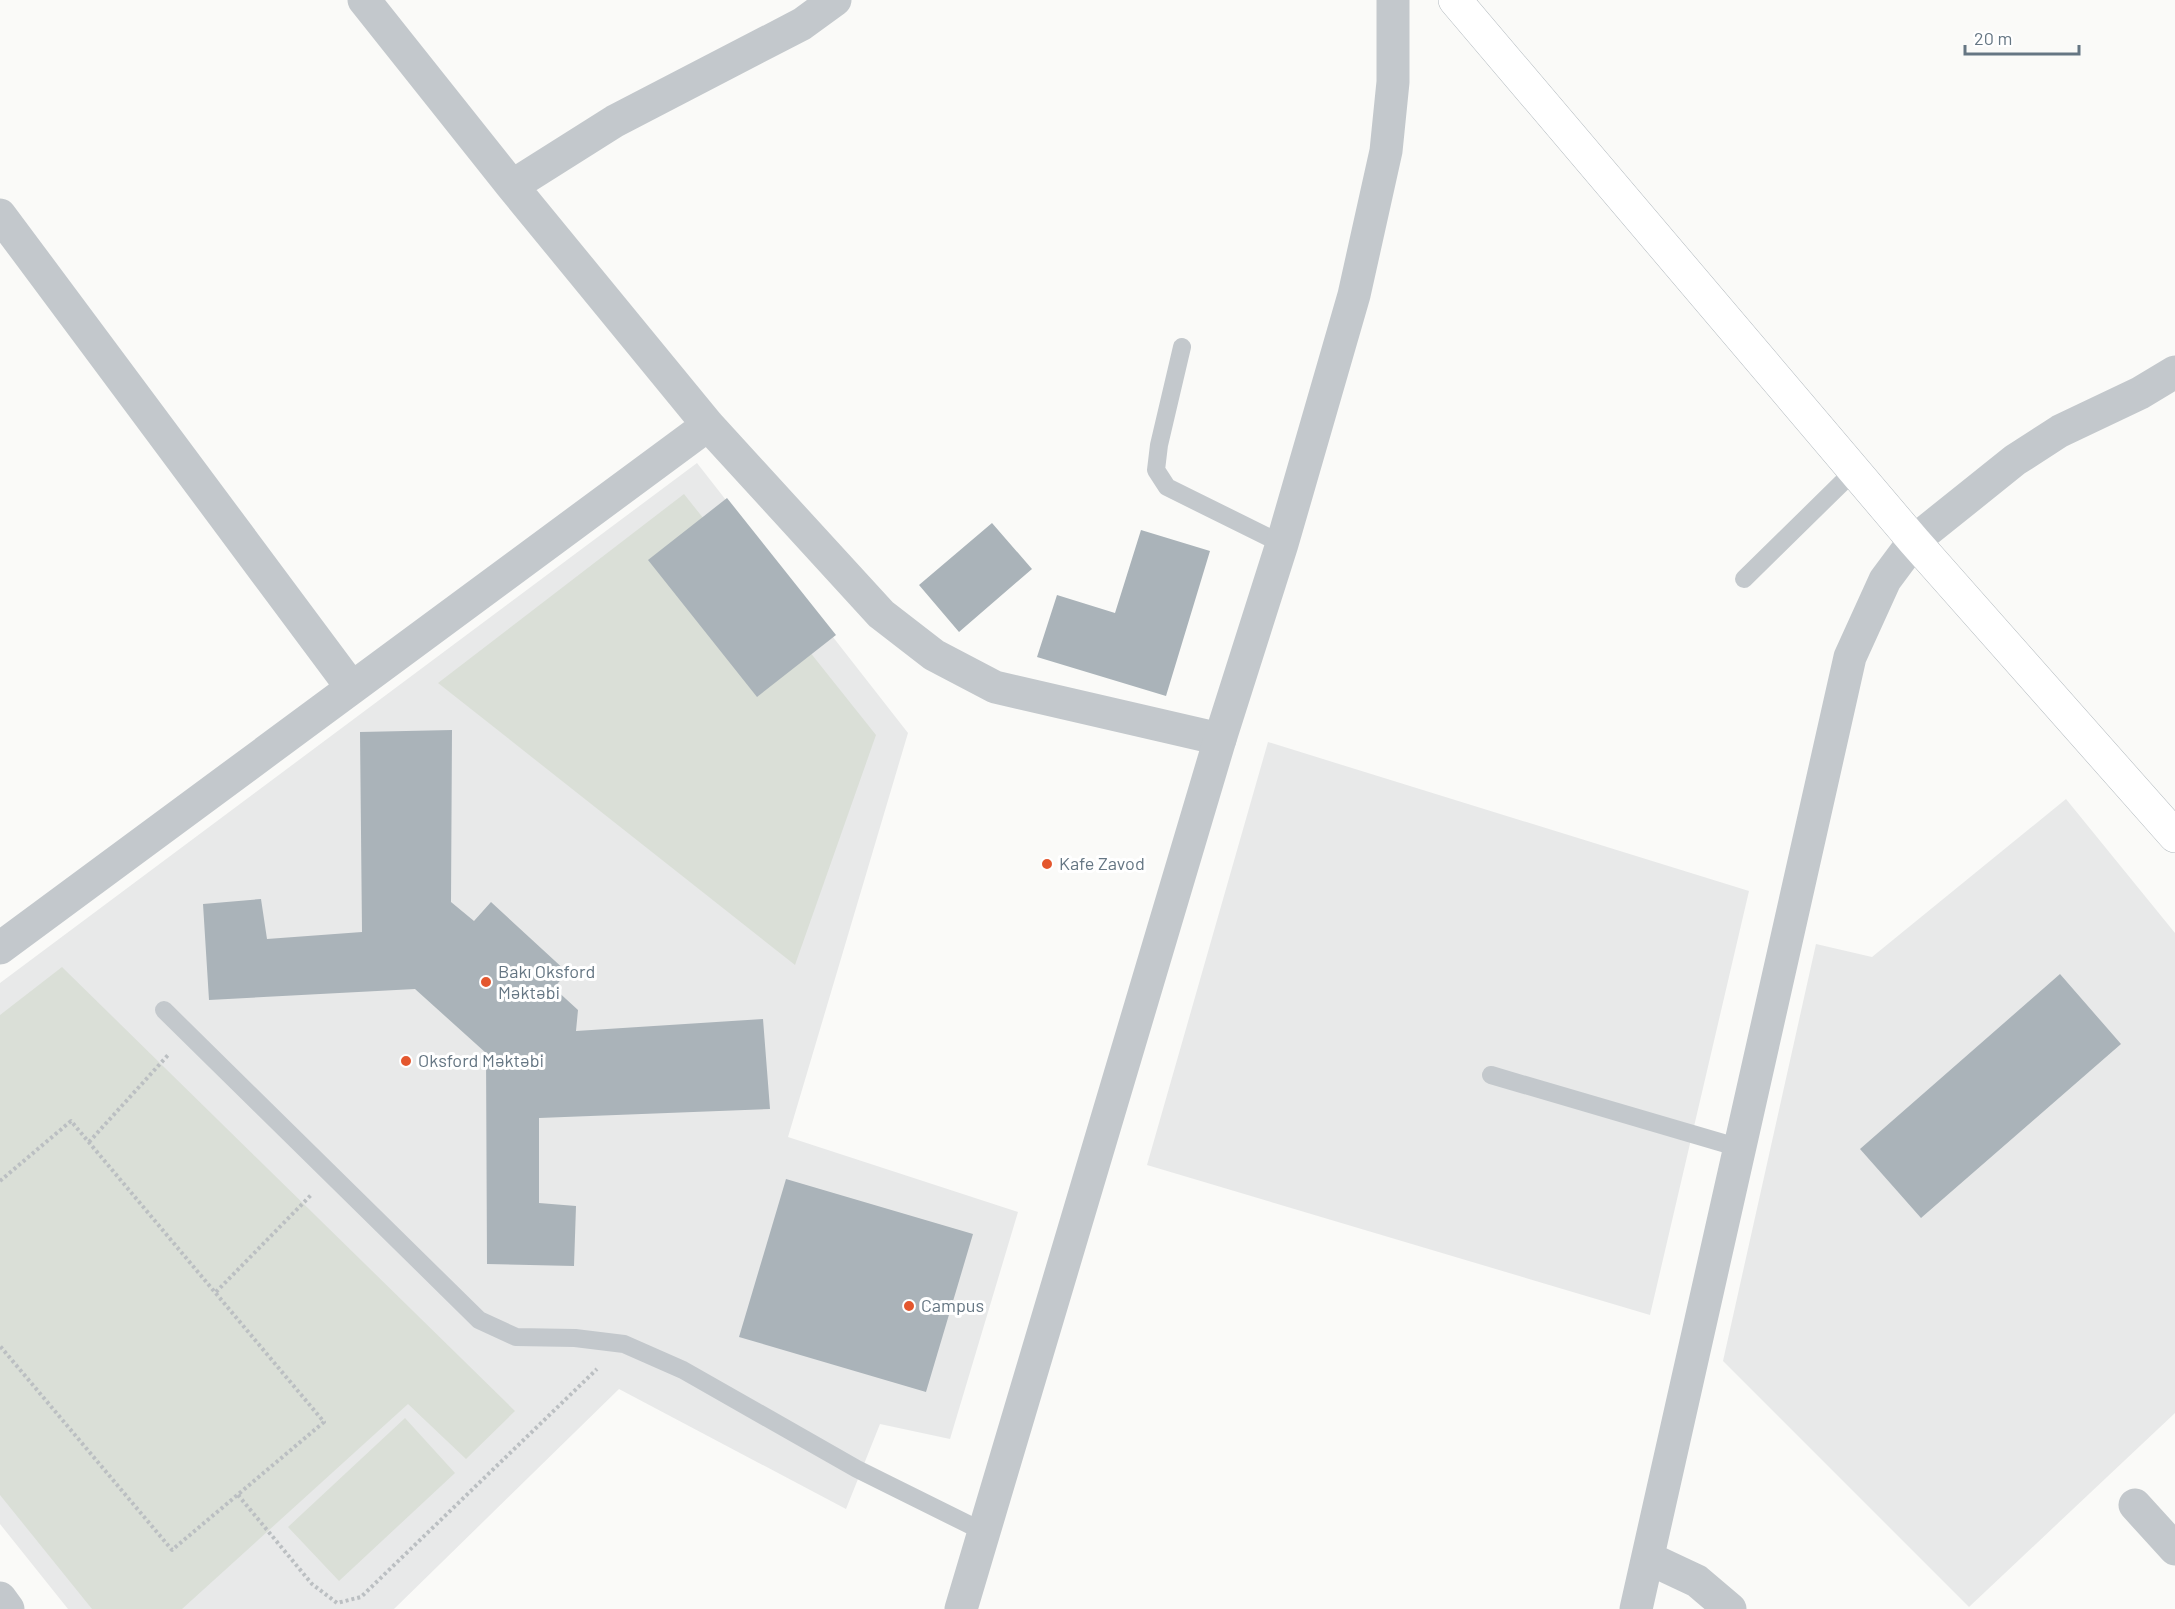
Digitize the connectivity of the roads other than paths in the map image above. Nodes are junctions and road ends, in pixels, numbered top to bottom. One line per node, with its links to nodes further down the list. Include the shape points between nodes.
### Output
1 (364, 0): 5 (street)
2 (835, 0): 5 (street, via 802,24 615,120)
3 (1394, 0): 12 (street, via 1393,82 1386,150 1354,295)
4 (1455, 0): 10 (main road)
5 (512, 186): 9 (street)
6 (0, 215): 14 (street)
7 (1182, 347): 12 (lane, via 1156,470 1167,487)
8 (2175, 372): 11 (street, via 2060,431 2015,459)
9 (708, 425): 14 (street); 15 (street, via 881,614 934,655 996,687)
10 (1855, 470): 11 (main road); 13 (lane)
11 (1914, 541): 16 (main road); 20 (street, via 1885,580 1850,657)
12 (1282, 544): 15 (street)
13 (1743, 579)
14 (352, 688): 17 (street)
15 (1220, 739): 22 (street)
16 (2175, 836)
17 (5, 934)
18 (164, 1010): 22 (lane, via 479,1320 516,1337 624,1344 683,1370 857,1469)
19 (1491, 1075): 20 (lane)
20 (1740, 1148): 24 (street)
21 (2135, 1505): 23 (street)
22 (984, 1532): 27 (street)
23 (2175, 1549)
24 (1648, 1558): 28 (street); 29 (street, via 1697,1581)
25 (0, 1598): 26 (street)
26 (8, 1609)
27 (961, 1609)
28 (1636, 1609)
29 (1730, 1609)

